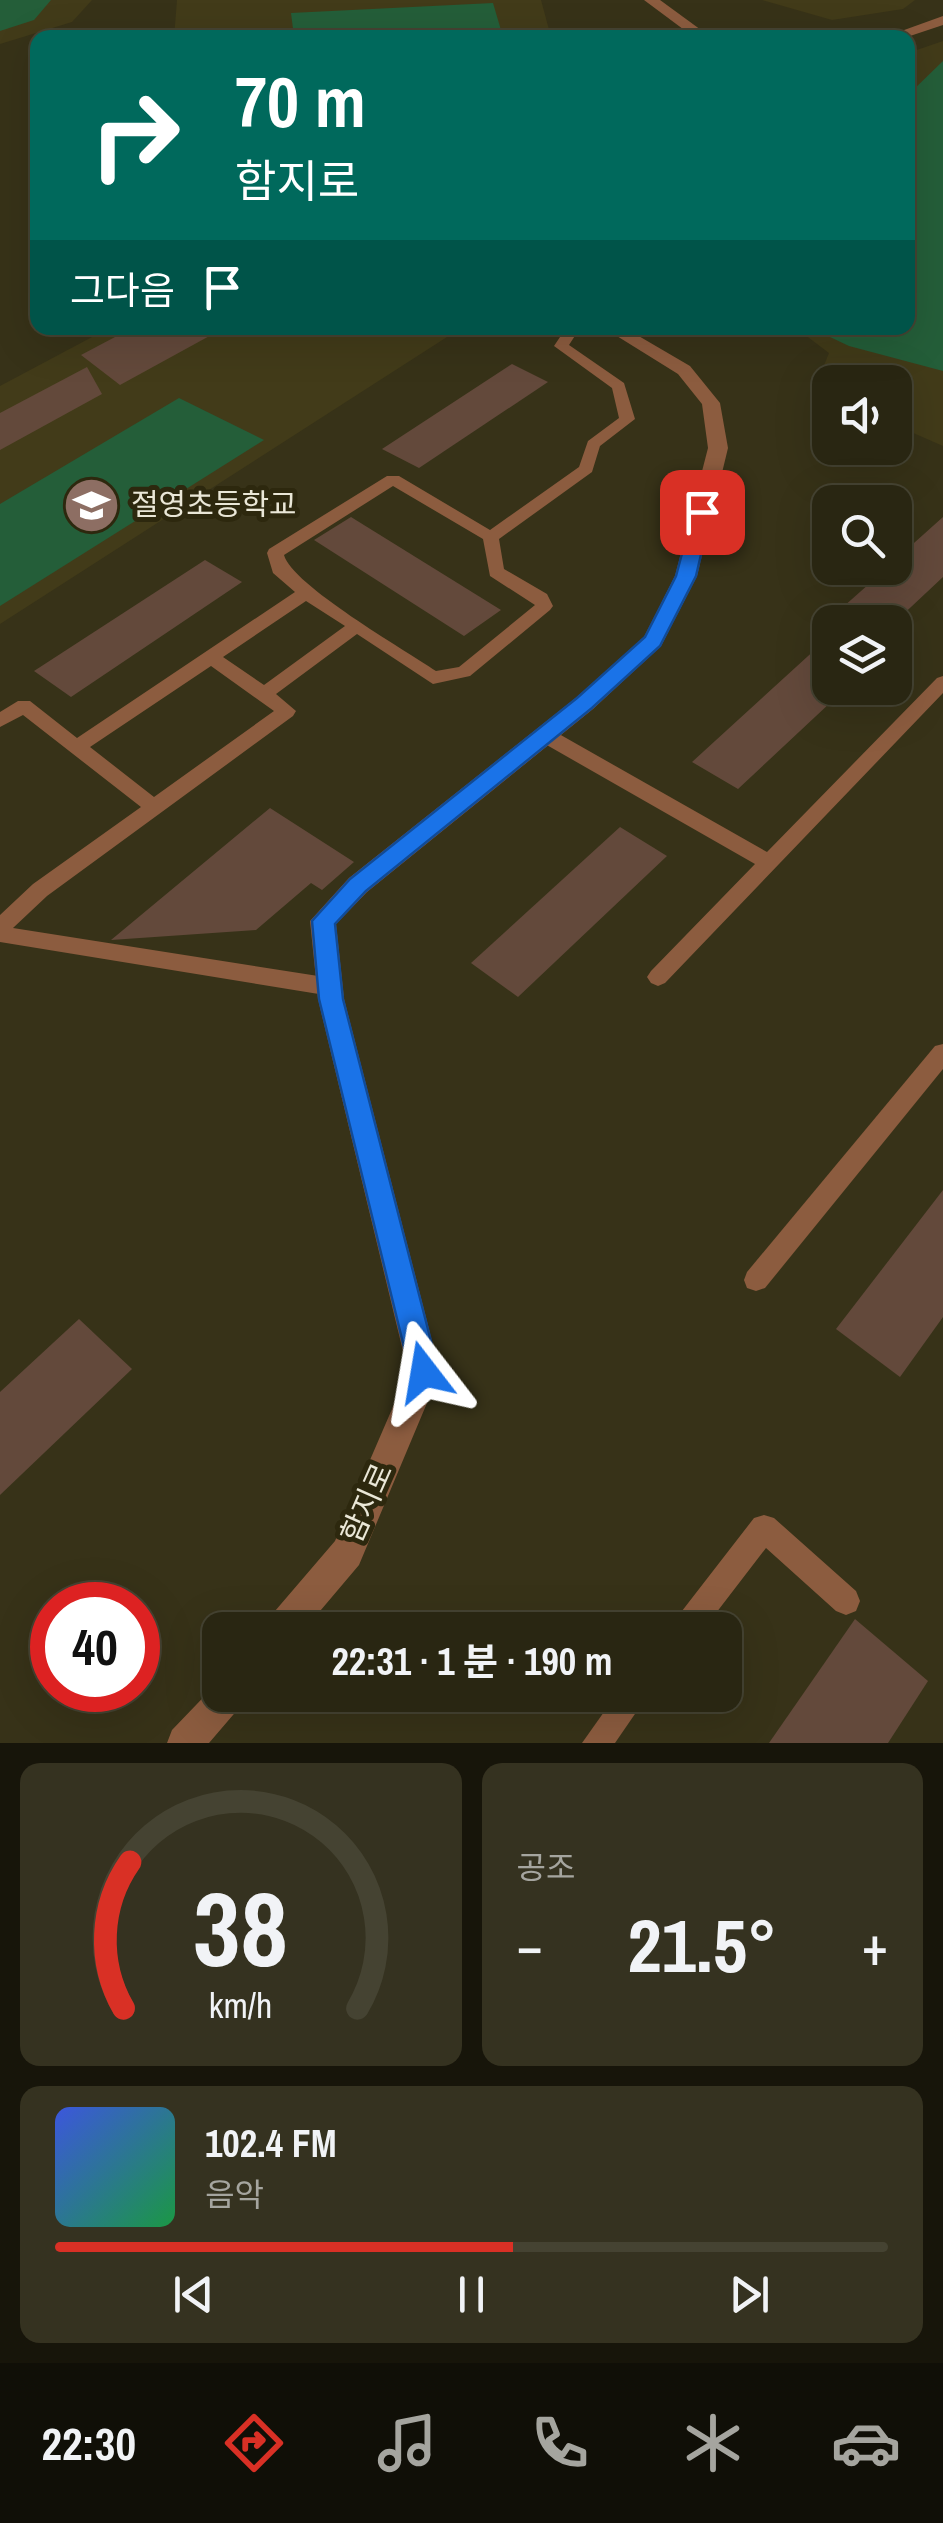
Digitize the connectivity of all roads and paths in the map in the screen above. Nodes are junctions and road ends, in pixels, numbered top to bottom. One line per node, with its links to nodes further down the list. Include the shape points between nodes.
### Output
1 (651, 0): 3 (street)
2 (943, 20): 4 (street)
3 (694, 30)
4 (913, 30)
5 (569, 335): 7 (lane, via 562,346 619,386 627,419 593,444 586,469)
6 (625, 335): 14 (street, 함지로, via 684,370 710,403 718,448 686,576 653,641)
7 (491, 538): 8 (lane, via 393,479 275,553 280,569); 9 (lane, via 496,572 544,606 464,672 433,678)
8 (306, 594): 9 (lane); 10 (lane)
9 (357, 626): 12 (lane)
10 (209, 656): 12 (lane); 15 (lane)
11 (943, 682): 17 (lane)
12 (264, 694): 16 (lane, via 287,711)
13 (0, 721): 15 (lane, via 24,706)
14 (544, 735): 17 (lane); 20 (street, 함지로, via 358,885 324,921)
15 (77, 747): 16 (lane)
16 (154, 807): 18 (lane, via 40,890)
17 (770, 864): 19 (lane)
18 (0, 931): 20 (lane)
19 (658, 977)
20 (330, 987): 24 (street, 함지로, via 424,1372 346,1553)
21 (942, 1052): 22 (lane)
22 (756, 1280)
23 (846, 1601): 25 (lane, via 764,1528)
24 (296, 1612)
25 (699, 1612)
26 (212, 1712): 28 (street)
27 (621, 1712): 29 (lane)
28 (186, 1743)
29 (597, 1743)

